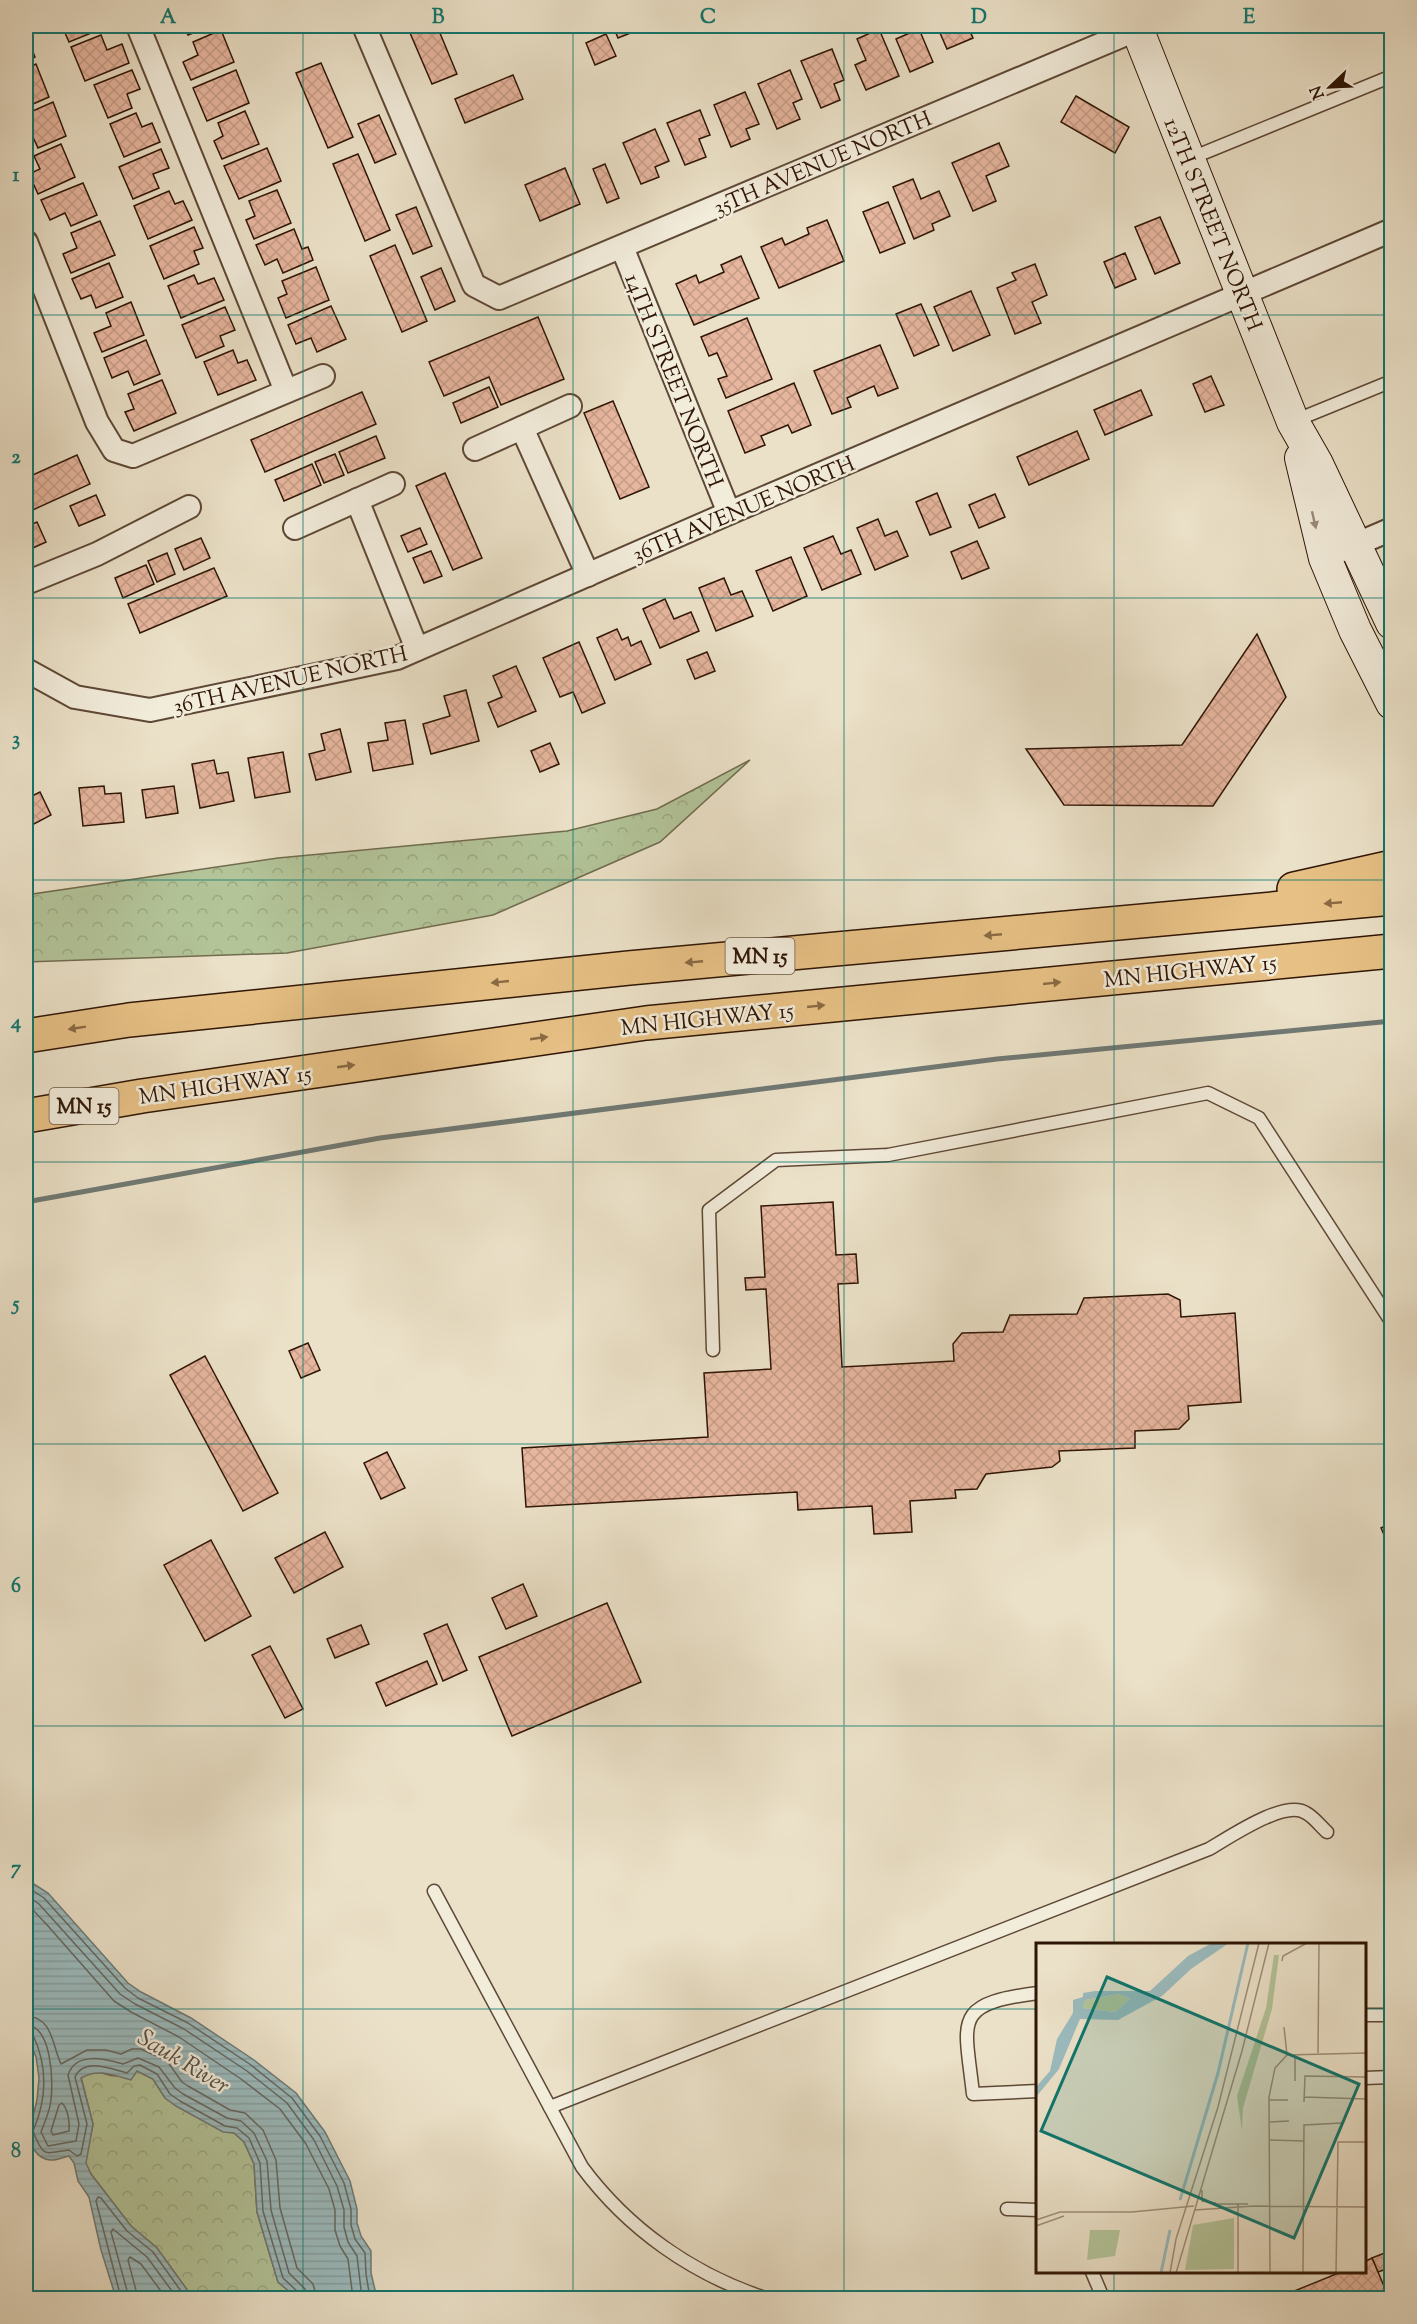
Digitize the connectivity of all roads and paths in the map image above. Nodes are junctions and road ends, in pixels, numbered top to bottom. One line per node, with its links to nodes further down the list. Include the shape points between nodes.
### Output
1 (138, 26): 12 (street)
2 (364, 26): 8 (street, 35TH AVENUE NORTH, via 474,285 499,298)
3 (1139, 27): 5 (street, 12TH STREET NORTH); 8 (street, 35TH AVENUE NORTH)
4 (1392, 76): 5 (lane)
5 (1188, 160): 9 (street, 12TH STREET NORTH)
6 (1392, 230): 9 (street, 36TH AVENUE NORTH)
7 (26, 242): 12 (street, via 97,422 114,450 133,456)
8 (622, 248): 20 (street, 14TH STREET NORTH)
9 (1241, 294): 14 (street, 12TH STREET NORTH); 20 (street, 36TH AVENUE NORTH)
10 (323, 376): 12 (street)
11 (1392, 381): 14 (lane)
12 (286, 392)
13 (570, 406): 15 (street)
14 (1293, 422): 23 (street, 12TH STREET NORTH); 24 (street, 12TH STREET NORTH, one-way to 24)
15 (522, 428): 16 (street); 25 (street)
16 (475, 449)
17 (393, 484): 18 (street)
18 (357, 500): 21 (street); 28 (street)
19 (189, 507): 26 (street, via 97,554)
20 (729, 513): 25 (street, 36TH AVENUE NORTH)
21 (295, 528)
22 (1392, 529): 23 (street)
23 (1354, 545): 24 (street); 27 (street, 12TH STREET NORTH)
24 (1325, 558): 30 (street, 12TH STREET NORTH)
25 (588, 575): 28 (street, 36TH AVENUE NORTH)
26 (26, 583)
27 (1392, 623)
28 (417, 649): 29 (street, 36TH AVENUE NORTH, via 397,658 150,710 75,697)
29 (26, 670)
30 (1392, 703)
31 (1392, 867): 33 (highway, via 1294,888)
32 (1392, 898): 33 (highway, MN 15, one-way to 33)
33 (1028, 932): 35 (highway, MN 15, one-way to 35, via 165,1016)
34 (1392, 951): 36 (highway, MN HIGHWAY 15 / MN 15, one-way to 34, via 646,1023)
35 (26, 1036)
36 (26, 1116)
37 (1392, 1323): 38 (lane, via 1259,1118 1208,1093 888,1155 776,1160 709,1210)
38 (714, 1350)
39 (1327, 1832): 47 (lane, via 1306,1812 1291,1808 1278,1812 1209,1848)
40 (434, 1891): 47 (lane)
41 (1036, 1993): 46 (lane, via 988,2003 970,2016 966,2028 973,2094)
42 (1386, 2014): 43 (lane)
43 (1366, 2016)
44 (1392, 2077): 45 (lane)
45 (1366, 2078)
46 (1036, 2091)
47 (550, 2107): 51 (lane, via 582,2167 622,2214 678,2257)
48 (1008, 2209): 49 (lane)
49 (1036, 2210)
50 (1093, 2273): 52 (lane)
51 (765, 2298)
52 (1103, 2298)

